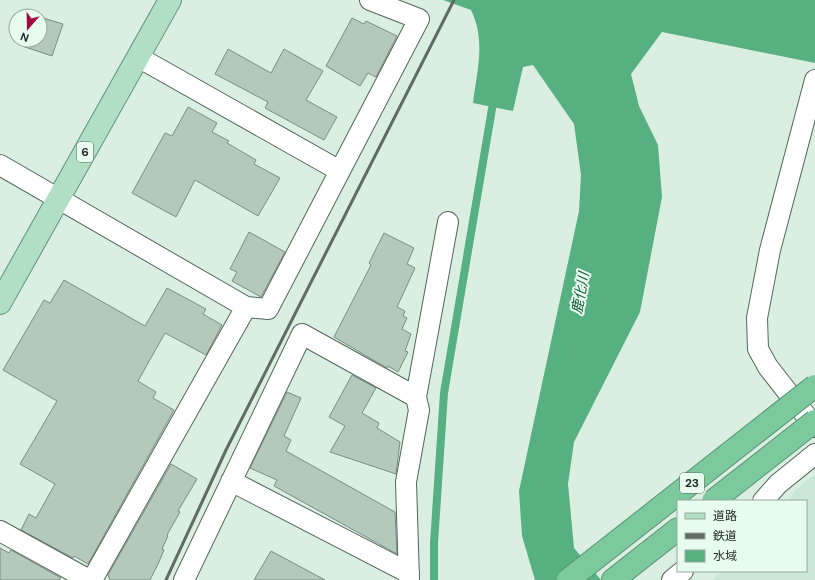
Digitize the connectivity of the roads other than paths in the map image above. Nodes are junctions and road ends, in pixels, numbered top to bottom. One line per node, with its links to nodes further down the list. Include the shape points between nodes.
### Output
1 (170, 0): 3 (main road, 6)
2 (370, 0): 6 (street, via 419,19)
3 (138, 57): 6 (street); 7 (main road, 6)
4 (814, 82): 14 (street, via 770,250 757,318 758,349 768,367)
5 (0, 165): 7 (street)
6 (340, 171): 10 (street, via 268,309)
7 (59, 199): 9 (main road, 6); 10 (street)
8 (448, 222): 12 (street)
9 (0, 303)
10 (246, 308): 24 (street)
11 (815, 386): 26 (highway, 23, bridge)
12 (416, 397): 16 (street, via 302,334); 22 (street, via 419,410 406,482)
13 (815, 421): 17 (highway, 23, bridge)
14 (815, 427)
15 (815, 454): 18 (street, via 778,484)
16 (231, 481): 22 (street); 25 (street)
17 (715, 500)
18 (764, 500)
19 (677, 530): 27 (highway)
20 (0, 531): 23 (street)
21 (682, 572): 28 (street)
22 (409, 576)
23 (89, 580)
24 (92, 580)
25 (184, 580)
26 (568, 580)
27 (614, 580)
28 (672, 580)

